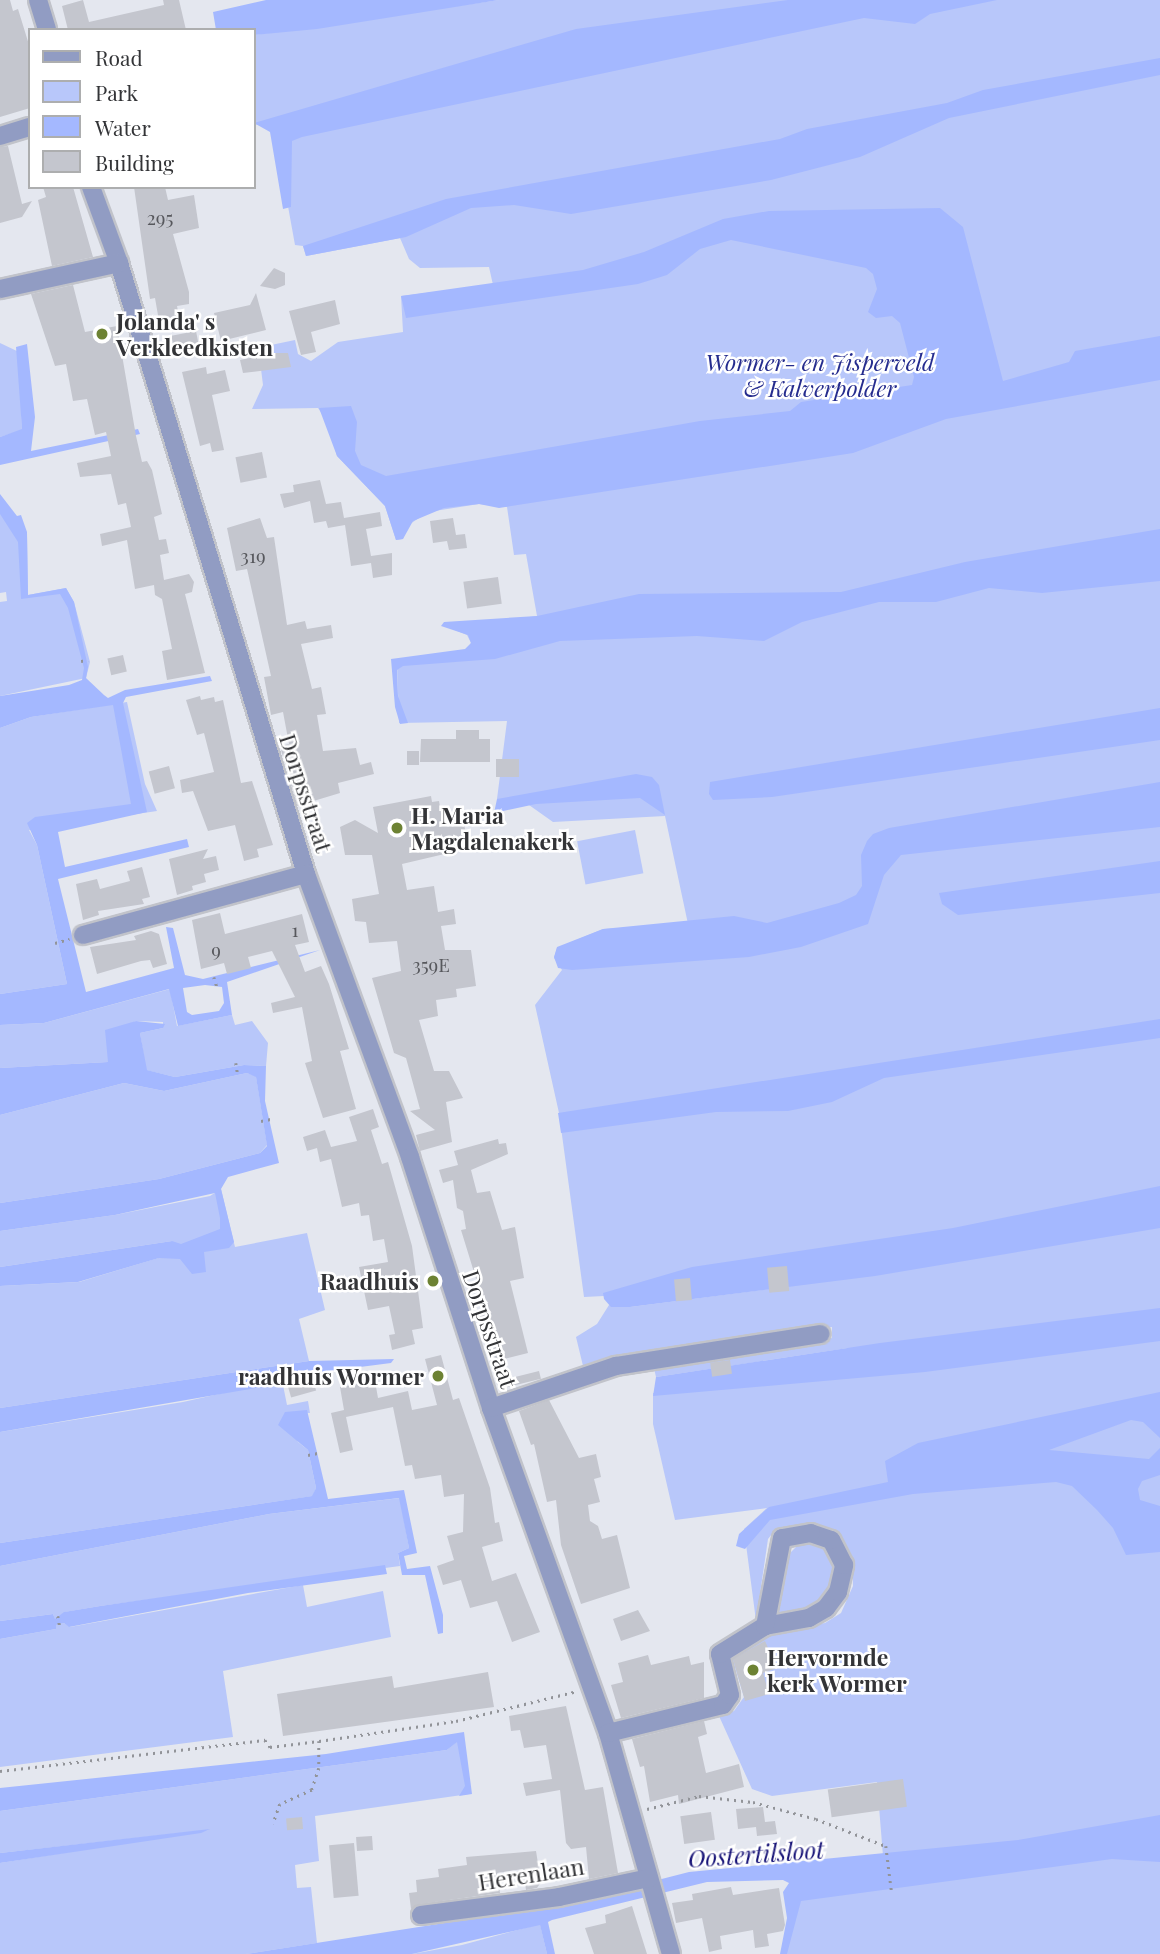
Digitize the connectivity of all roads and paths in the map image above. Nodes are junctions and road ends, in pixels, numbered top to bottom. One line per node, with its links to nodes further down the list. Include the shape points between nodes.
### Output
1 (38, 0): 2 (street)
2 (46, 28)
3 (28, 128): 4 (street)
4 (0, 136)
5 (92, 189): 6 (street, Dorpsstraat)
6 (119, 263): 7 (street); 10 (street, Dorpsstraat)
7 (0, 289)
8 (88, 660): 9 (path)
9 (81, 662)
10 (306, 874): 11 (street); 19 (street, Dorpsstraat, via 410,1157)
11 (83, 935)
12 (214, 977): 13 (path)
13 (217, 987)
14 (236, 1063): 15 (path)
15 (238, 1076)
16 (271, 1119): 17 (path)
17 (261, 1121)
18 (821, 1334): 19 (street, Dorpsstraat, via 616,1366)
19 (491, 1408): 25 (street, Dorpsstraat)
20 (318, 1453): 21 (path)
21 (308, 1455)
22 (58, 1616): 24 (path)
23 (765, 1626): 23 (street, via 809,1618 826,1608 838,1592 844,1565 831,1540 811,1533 782,1538); 26 (street, via 720,1654 730,1695 723,1705)
24 (60, 1627)
25 (592, 1687): 26 (street, Dorpsstraat); 27 (path, via 456,1721)
26 (608, 1733): 29 (street, Dorpsstraat)
27 (319, 1741): 28 (path, via 270,1747 265,1740); 30 (path, via 319,1768 312,1790 280,1804)
28 (0, 1771)
29 (630, 1813): 31 (street, Dorpsstraat); 32 (path, via 699,1796 753,1802 816,1819 886,1846)
30 (273, 1825)
31 (651, 1885): 33 (street, Herenlaan); 34 (street, Dorpsstraat)
32 (892, 1894)
33 (421, 1915)
34 (671, 1954)

